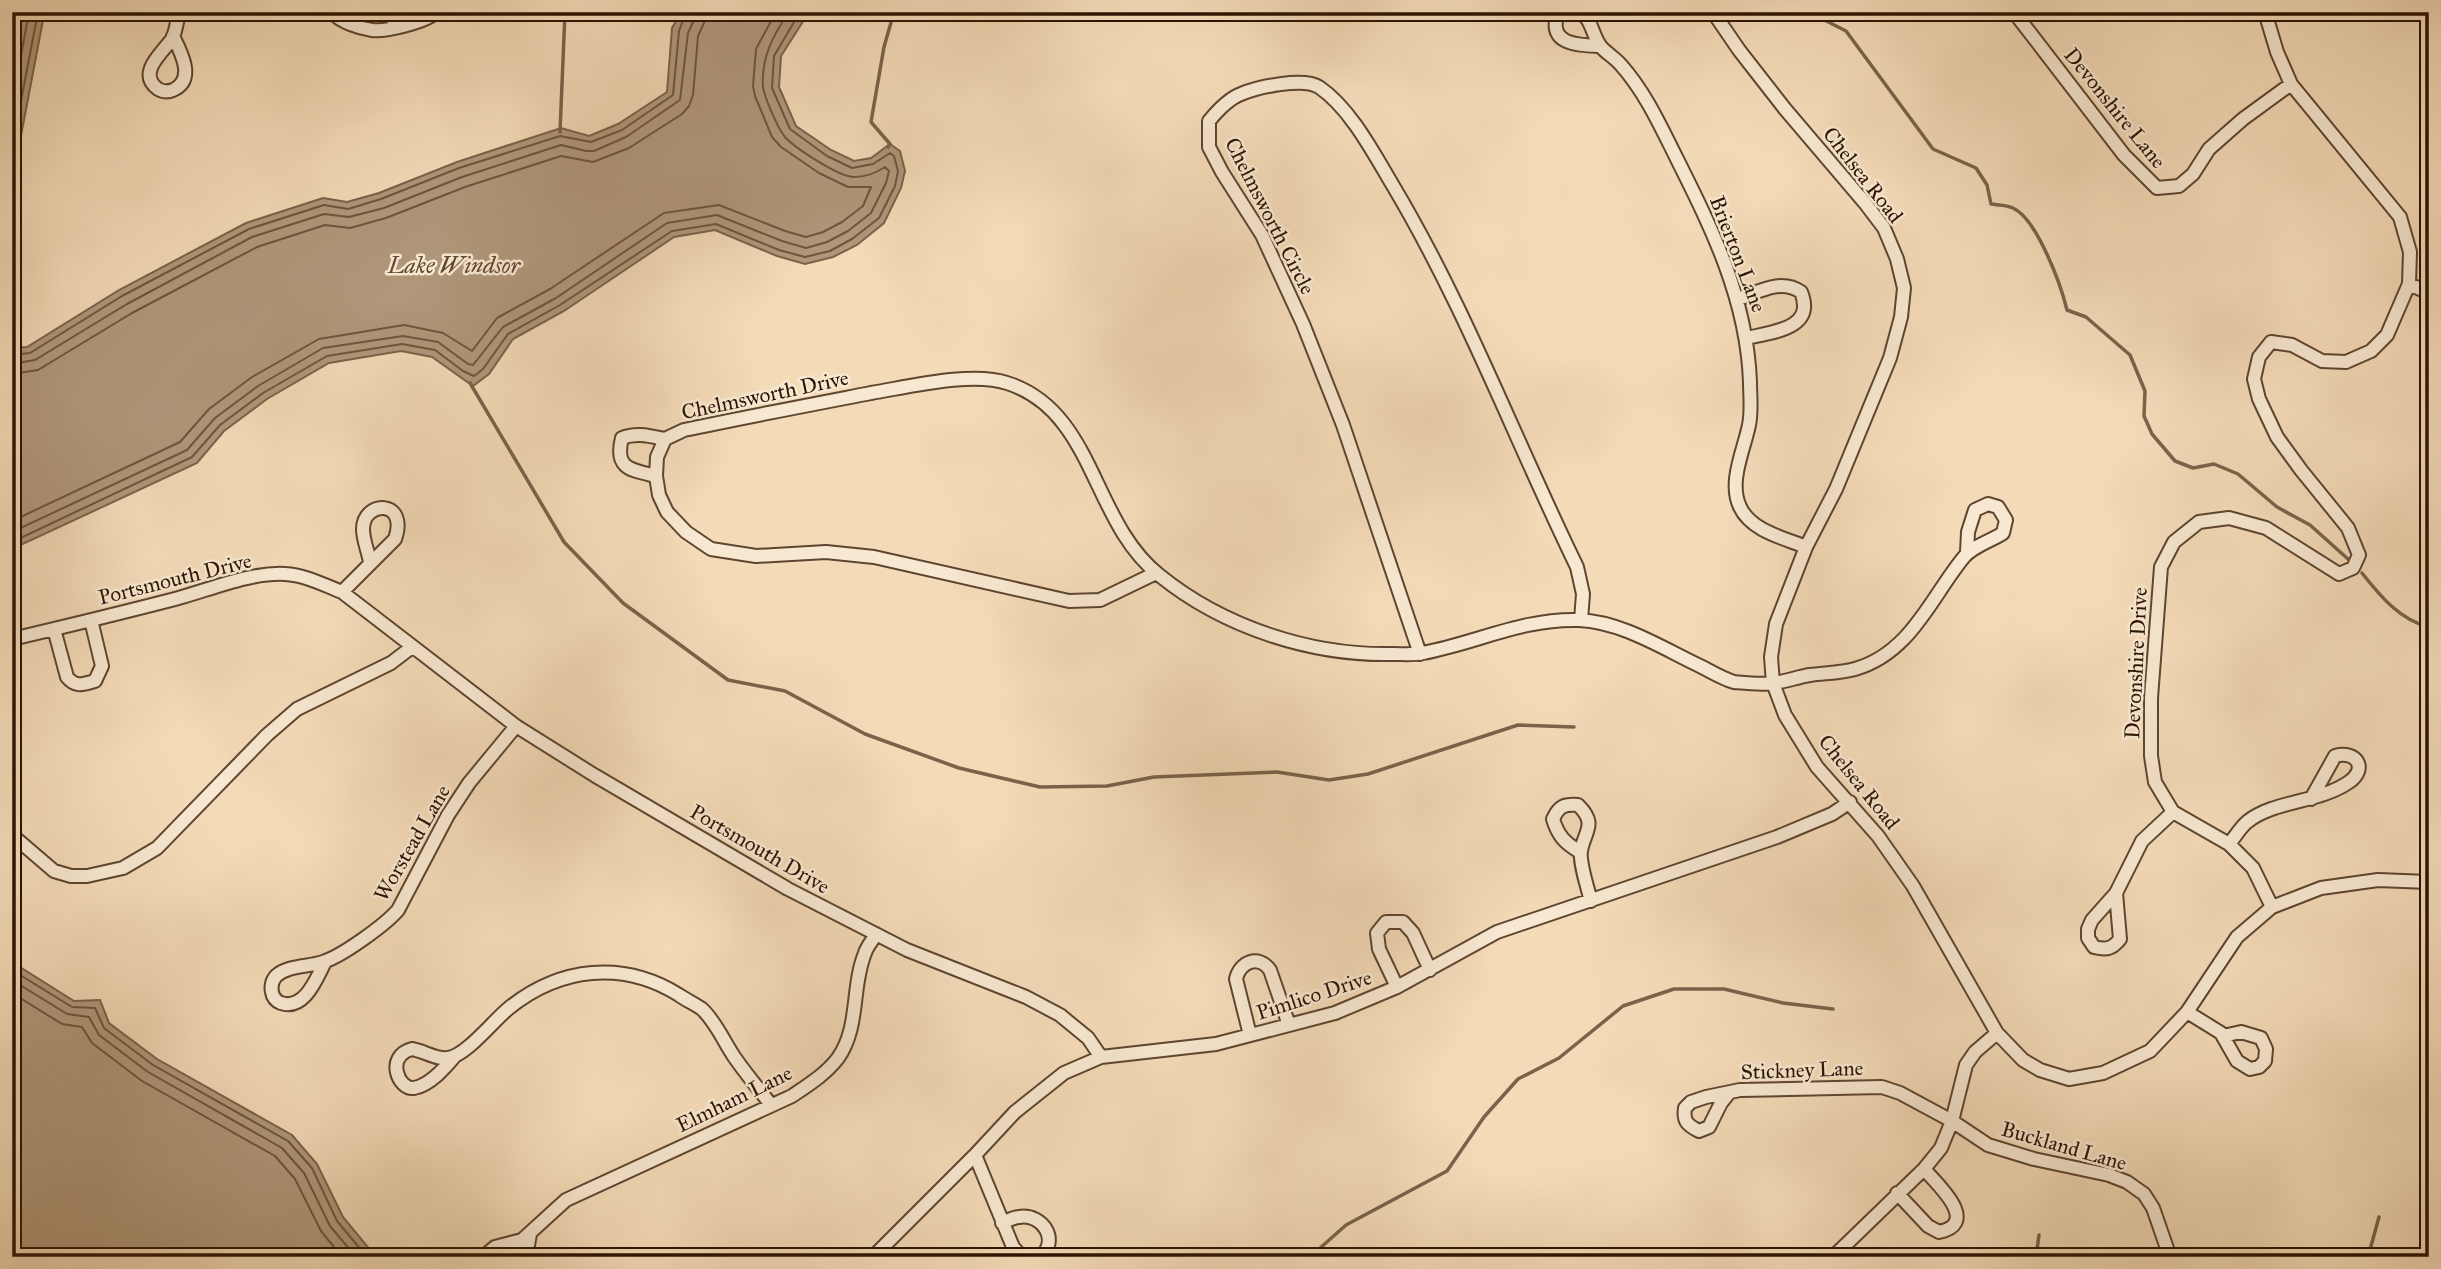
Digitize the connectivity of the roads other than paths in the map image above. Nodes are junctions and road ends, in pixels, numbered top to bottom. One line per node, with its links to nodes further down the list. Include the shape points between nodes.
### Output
1 (179, 12): 11 (street)
2 (332, 12): 10 (street, via 338,19 374,31)
3 (399, 12): 10 (street)
4 (436, 12): 10 (street, via 424,20)
5 (1558, 12): 12 (street, via 1554,23 1563,40)
6 (1580, 12): 12 (street, Brierton Lane)
7 (1713, 12): 20 (street, Chelsea Road, via 1785,109 1884,228 1904,288 1890,358 1836,489)
8 (2014, 12): 13 (street, Devonshire Lane, via 2123,155 2157,188 2179,187 2209,149)
9 (2265, 12): 13 (street, Devonshire Drive)
10 (393, 27)
11 (173, 36)
12 (1600, 46): 16 (street, Brierton Lane, via 1621,65 1651,106 1700,206)
13 (2291, 84): 14 (street, Devonshire Drive, via 2400,217 2410,252)
14 (2409, 284): 15 (street); 35 (street, Devonshire Drive, via 2387,335 2371,351 2346,362 2322,361 2292,345 2271,342 2259,357 2254,379 2277,437 2348,528 2359,555 2353,568 2339,574 2266,528 2230,518 2199,522 2174,542 2161,567 2151,756 2155,782)
15 (2429, 293)
16 (1738, 299): 17 (street, Brierton Lane); 17 (street, via 1786,285 1801,292 1804,301 1805,309 1795,324)
17 (1747, 338): 20 (street, Brierton Lane, via 1750,421 1734,490 1740,509 1753,523)
18 (665, 439): 19 (street, Chelmsworth Drive, via 657,457); 19 (street, via 637,434 622,439 619,447 623,465); 23 (street, Chelmsworth Drive, via 690,429 928,383 1004,381 1031,393 1056,412 1073,436 1116,523)
19 (656, 476): 23 (street, Chelmsworth Drive, via 667,512 711,549 755,555 826,552 874,557 1069,601 1100,600)
20 (1806, 547): 31 (street, Chelsea Road, via 1776,624)
21 (1967, 552): 31 (street, Chelmsworth Drive, via 1913,631 1887,653 1856,668)
22 (370, 562): 24 (street)
23 (1156, 573): 30 (street, Chelmsworth Drive, via 1199,604 1273,635 1363,655)
24 (342, 592): 25 (street, Portsmouth Drive, via 285,574 263,576); 29 (street, Portsmouth Drive)
25 (91, 620): 27 (street, Portsmouth Drive); 27 (street, via 102,666 95,681 79,685 67,677)
26 (1581, 620): 30 (street, Chelmsworth Drive, via 1514,627); 30 (street, Chelmsworth Circle, via 1583,594 1577,567 1446,282 1371,149 1337,103 1316,85 1290,82 1241,94 1221,106 1209,121 1209,147 1262,235 1303,324 1343,425); 31 (street, Chelmsworth Drive, via 1615,626 1732,681)
27 (54, 629): 28 (street, Portsmouth Drive)
28 (12, 639)
29 (412, 647): 32 (street, Portsmouth Drive); 36 (street, via 391,663 297,709 157,848 123,868 87,876 54,871)
30 (1420, 654)
31 (1773, 683): 34 (street, Chelsea Road, via 1785,715 1817,767)
32 (516, 726): 43 (street, Portsmouth Drive, via 788,889); 44 (street, Worstead Lane, via 448,815 398,910)
33 (2311, 799): 37 (street, via 2260,814 2245,824)
34 (1850, 802): 41 (street, Pimlico Drive, via 1777,837); 49 (street, Chelsea Road, via 1913,886)
35 (2173, 813): 37 (street); 40 (street, via 2141,841)
36 (12, 835)
37 (2230, 844): 42 (street, via 2253,868)
38 (1580, 852): 41 (street)
39 (2429, 882): 42 (street, Chelsea Road, via 2378,880 2321,888)
40 (2116, 893)
41 (1591, 901): 45 (street, Pimlico Drive, via 1497,932)
42 (2272, 907): 47 (street, Chelsea Road, via 2237,937)
43 (876, 934): 53 (street, Portsmouth Drive, via 1060,1015 1088,1038); 55 (street, Elmham Lane, via 865,953 854,1018 838,1058 792,1096)
44 (325, 962)
45 (1430, 970): 46 (street, Pimlico Drive); 46 (street, via 1403,922 1385,922 1377,933 1379,949)
46 (1397, 987): 48 (street, Pimlico Drive, via 1335,1013)
47 (2187, 1012): 49 (street, Chelsea Road, via 2150,1051 2103,1073 2069,1079 2023,1060); 51 (street)
48 (1289, 1025): 50 (street, Pimlico Drive); 50 (street, via 1270,970 1258,960 1248,962 1238,970 1236,979)
49 (1997, 1033): 56 (street, via 1966,1065)
50 (1250, 1035): 53 (street, Pimlico Drive, via 1216,1044)
51 (2223, 1036)
52 (454, 1056): 55 (street, via 534,991 564,977 624,973 663,985 702,1010)
53 (1101, 1057): 57 (street, Pimlico Drive, via 1064,1073 1015,1112)
54 (1729, 1093): 56 (street, Stickney Lane, via 1881,1087)
55 (771, 1105): 61 (street, Elmham Lane, via 566,1200)
56 (1952, 1121): 58 (street, via 1941,1148); 68 (street, Buckland Lane, via 1987,1145 2127,1182 2144,1194 2153,1208)
57 (975, 1155): 60 (street); 64 (street, Pimlico Drive)
58 (1924, 1169): 59 (street); 59 (street, via 1953,1202 1956,1223 1950,1230 1940,1232 1928,1226)
59 (1897, 1193): 67 (street)
60 (1003, 1223): 65 (street); 66 (street, via 1020,1216 1044,1223 1048,1248)
61 (530, 1234): 62 (street, Elmham Lane, via 522,1241 495,1247); 63 (street)
62 (487, 1257)
63 (526, 1257)
64 (873, 1257)
65 (1022, 1257)
66 (1040, 1257)
67 (1833, 1257)
68 (2170, 1257)

